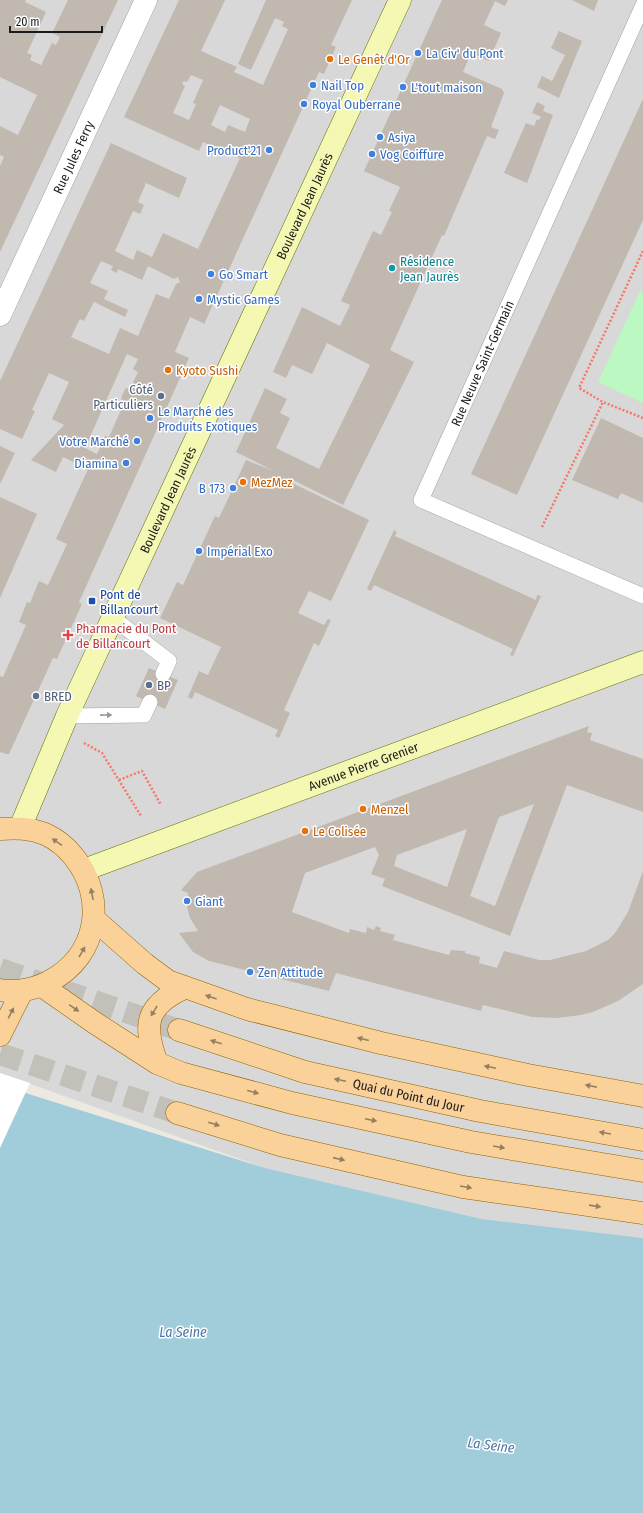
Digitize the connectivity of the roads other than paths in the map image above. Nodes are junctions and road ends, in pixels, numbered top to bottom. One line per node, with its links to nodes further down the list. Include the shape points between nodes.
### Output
1 (146, 0): 4 (street, Rue Jules Ferry)
2 (400, 0): 6 (street, Boulevard Jean Jaurès)
3 (643, 5): 5 (lane, Rue Neuve Saint-Germain, via 421,500)
4 (0, 315)
5 (643, 596)
6 (113, 618): 8 (lane, via 169,662); 10 (street, Boulevard Jean Jaurès)
7 (643, 662): 12 (street, Avenue Pierre Grenier)
8 (163, 674)
9 (150, 702): 10 (lane, one-way to 9, via 144,715)
10 (64, 724): 11 (street, Boulevard Jean Jaurès)
11 (10, 828): 12 (main road, one-way to 11, via 68,849 46,835)
12 (84, 870): 13 (main road, one-way to 12, via 93,894)
13 (94, 919): 14 (main road, one-way to 13, via 62,975 77,960 88,940); 15 (main road, via 145,964 168,981)
14 (32, 988): 16 (main road); 18 (main road, one-way to 14); 19 (main road, one-way to 19, via 95,1023)
15 (184, 988): 19 (main road, one-way to 19, via 167,996 151,1015 150,1044); 20 (main road, one-way to 15, via 381,1043 247,1009)
16 (0, 990)
17 (179, 1030): 22 (main road, Quai du Point du Jour, one-way to 17, via 480,1111 305,1072)
18 (0, 1035)
19 (157, 1063): 23 (main road, one-way to 23, via 181,1073 292,1103 471,1142)
20 (643, 1096)
21 (177, 1113): 24 (main road, one-way to 24, via 280,1145 463,1187)
22 (643, 1140)
23 (643, 1171)
24 (643, 1212)

